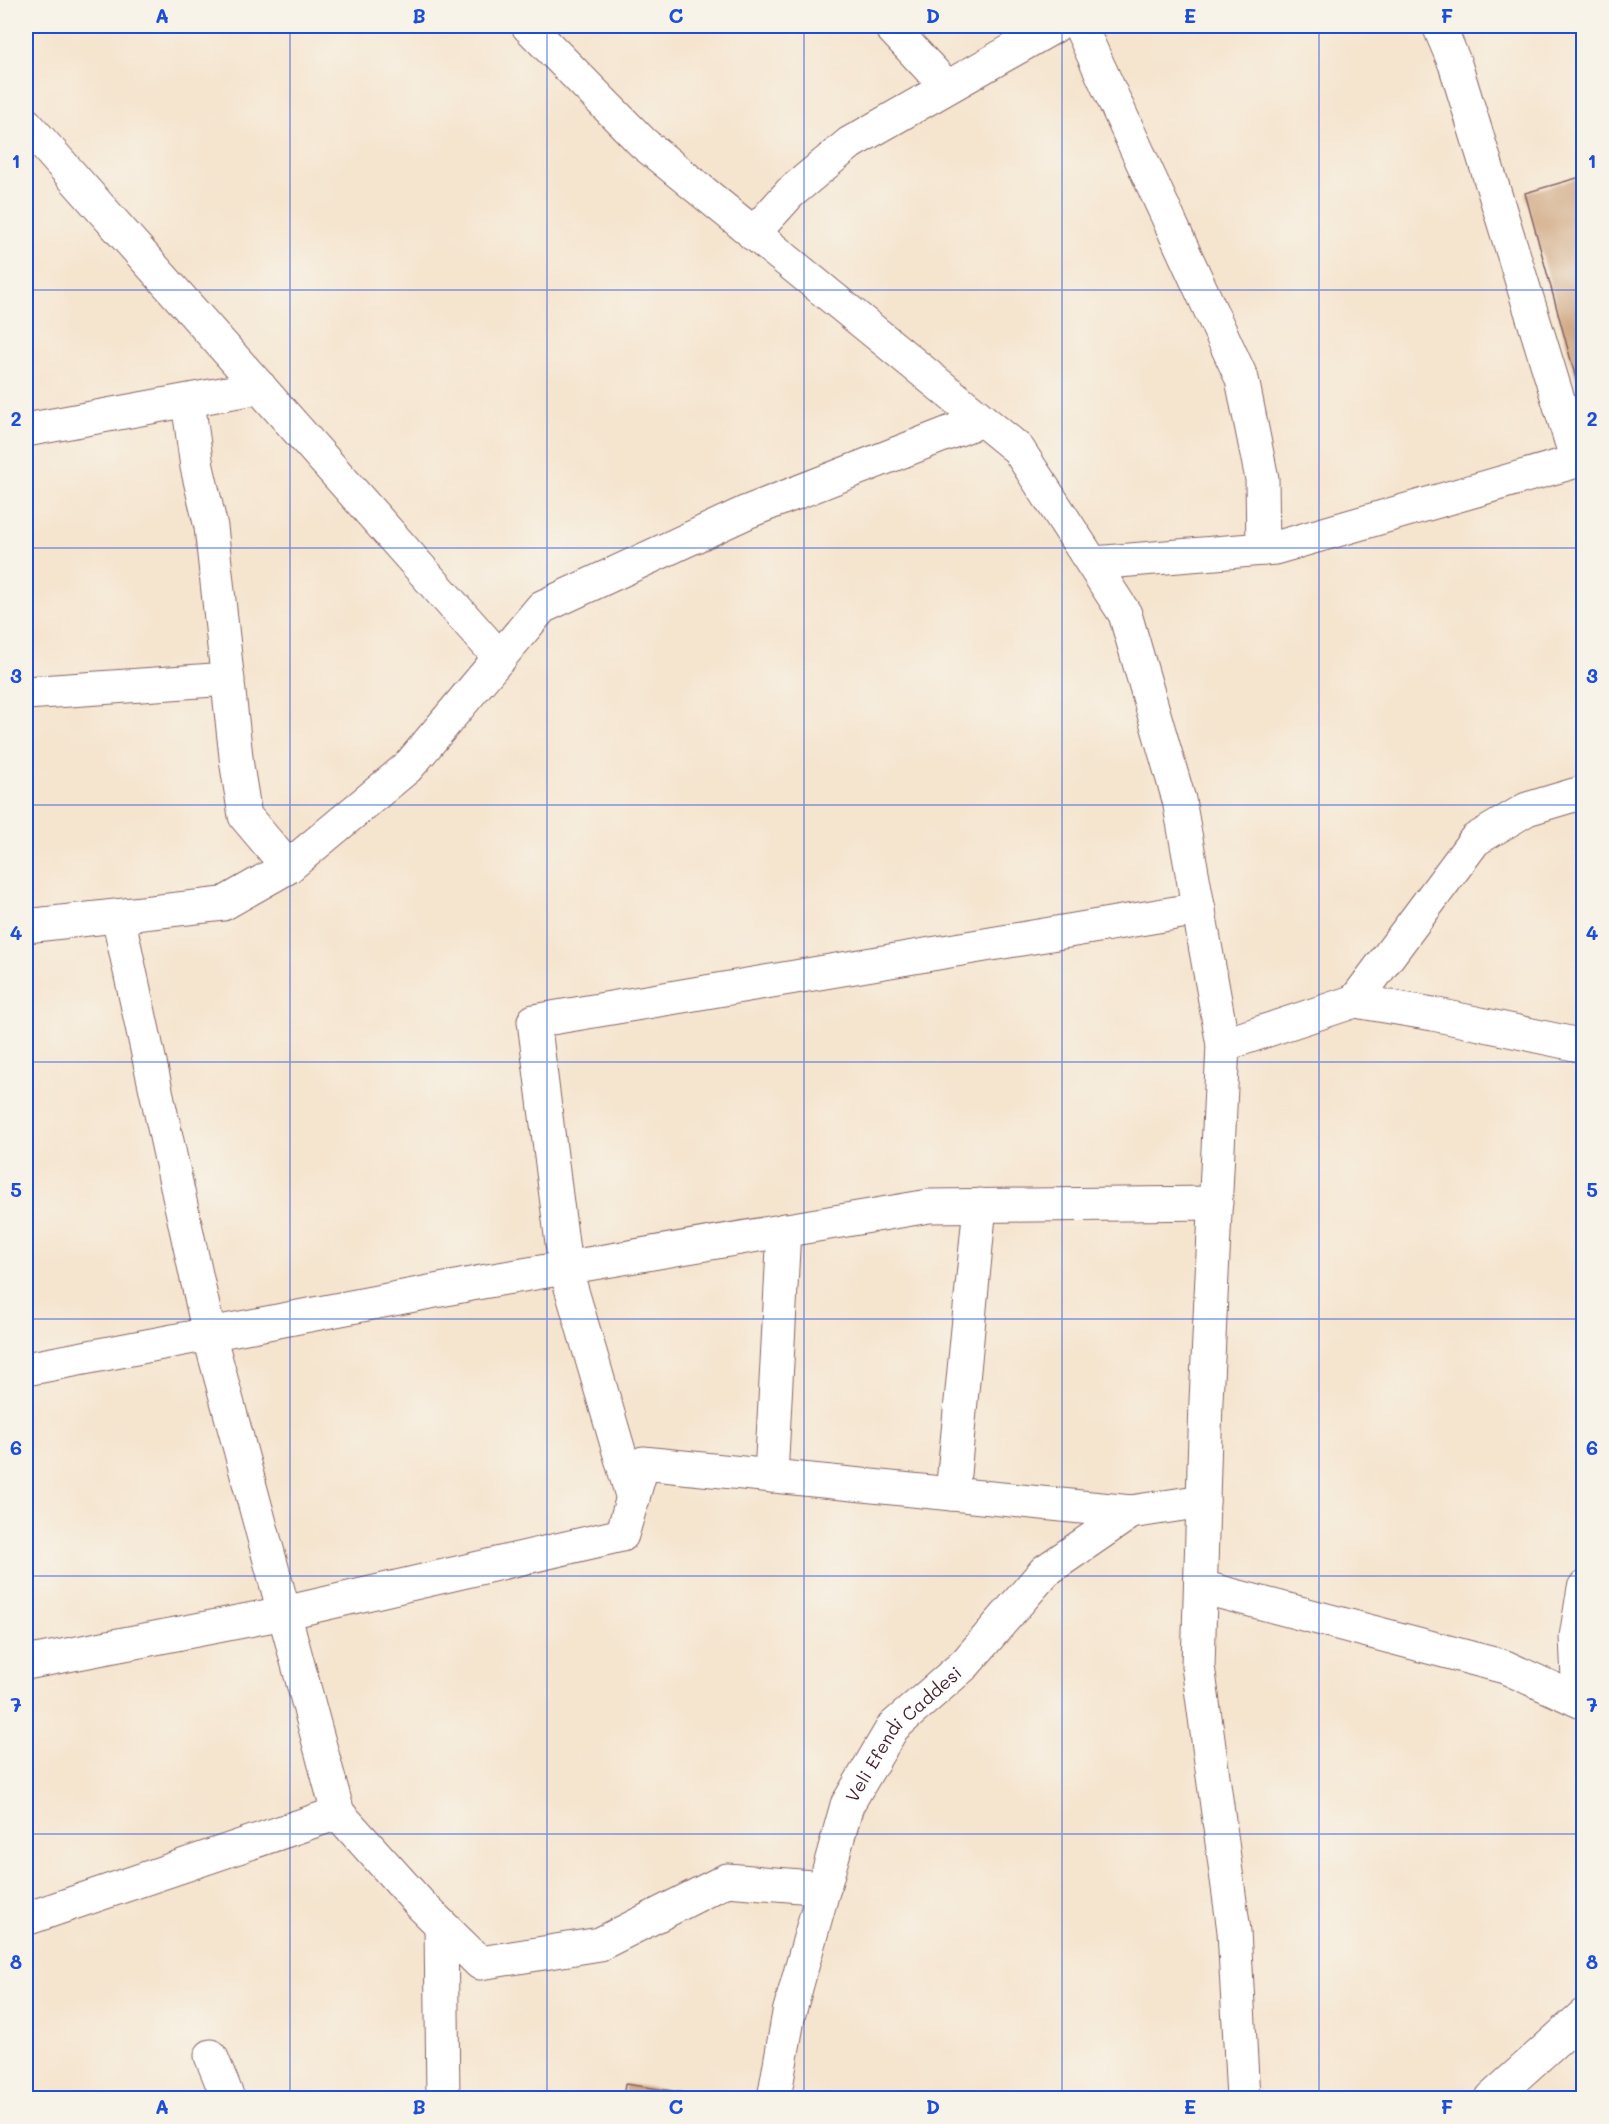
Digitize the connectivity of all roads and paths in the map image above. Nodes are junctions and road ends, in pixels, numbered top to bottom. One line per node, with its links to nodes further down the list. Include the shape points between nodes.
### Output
1 (528, 26): 8 (street, via 643,143)
2 (890, 26): 6 (street)
3 (1055, 26): 6 (street)
4 (1080, 26): 14 (street, via 1242,379 1262,479)
5 (1439, 26): 13 (street, via 1455,64)
6 (947, 87): 8 (street, via 850,143 790,193)
7 (26, 124): 9 (street)
8 (753, 234): 11 (street)
9 (260, 387): 10 (street); 16 (street)
10 (188, 401): 12 (street); 17 (street, via 211,527)
11 (982, 420): 15 (street, via 1018,449); 16 (street, via 747,512 542,607)
12 (26, 430)
13 (1580, 460): 14 (street)
14 (1263, 549): 15 (street)
15 (1094, 563): 21 (street, via 1125,614 1179,800)
16 (500, 658): 20 (street, via 408,767)
17 (228, 679): 18 (street); 20 (street, via 245,816)
18 (26, 693)
19 (1584, 792): 24 (street, via 1527,809 1475,840)
20 (288, 867): 22 (street, via 223,904)
21 (1199, 909): 25 (street); 30 (street, via 534,1021)
22 (118, 916): 23 (street); 31 (street)
23 (26, 926)
24 (1355, 1001): 25 (street); 26 (street)
25 (1223, 1045): 27 (street)
26 (1584, 1046)
27 (1216, 1203): 28 (street); 36 (street)
28 (980, 1205): 29 (street, via 929,1206); 34 (street)
29 (784, 1230): 30 (street); 33 (street)
30 (565, 1267): 31 (street); 35 (street)
31 (209, 1334): 32 (street); 40 (street)
32 (26, 1369)
33 (771, 1476): 34 (street); 35 (street, via 643,1463)
34 (952, 1494): 37 (street)
35 (633, 1500): 40 (street, via 622,1534)
36 (1203, 1501): 37 (street, Veli Efendi Caddesi); 38 (street)
37 (1131, 1512): 44 (street, Veli Efendi Caddesi, via 1045,1571 965,1664 893,1727 847,1805)
38 (1201, 1587): 42 (street, via 1505,1667); 52 (street, via 1198,1666 1234,1931)
39 (1584, 1588): 42 (street, via 1576,1637)
40 (284, 1613): 41 (street); 43 (street)
41 (26, 1663)
42 (1581, 1701)
43 (338, 1813): 45 (street); 46 (street)
44 (824, 1888): 46 (street, via 727,1880 600,1944 480,1964); 51 (street, Veli Efendi Caddesi, via 789,2013)
45 (26, 1919)
46 (441, 1925): 50 (street)
47 (1584, 2015): 53 (street)
48 (211, 2056): 49 (street)
49 (228, 2098)
50 (443, 2098)
51 (774, 2098)
52 (1243, 2098)
53 (1492, 2098)

